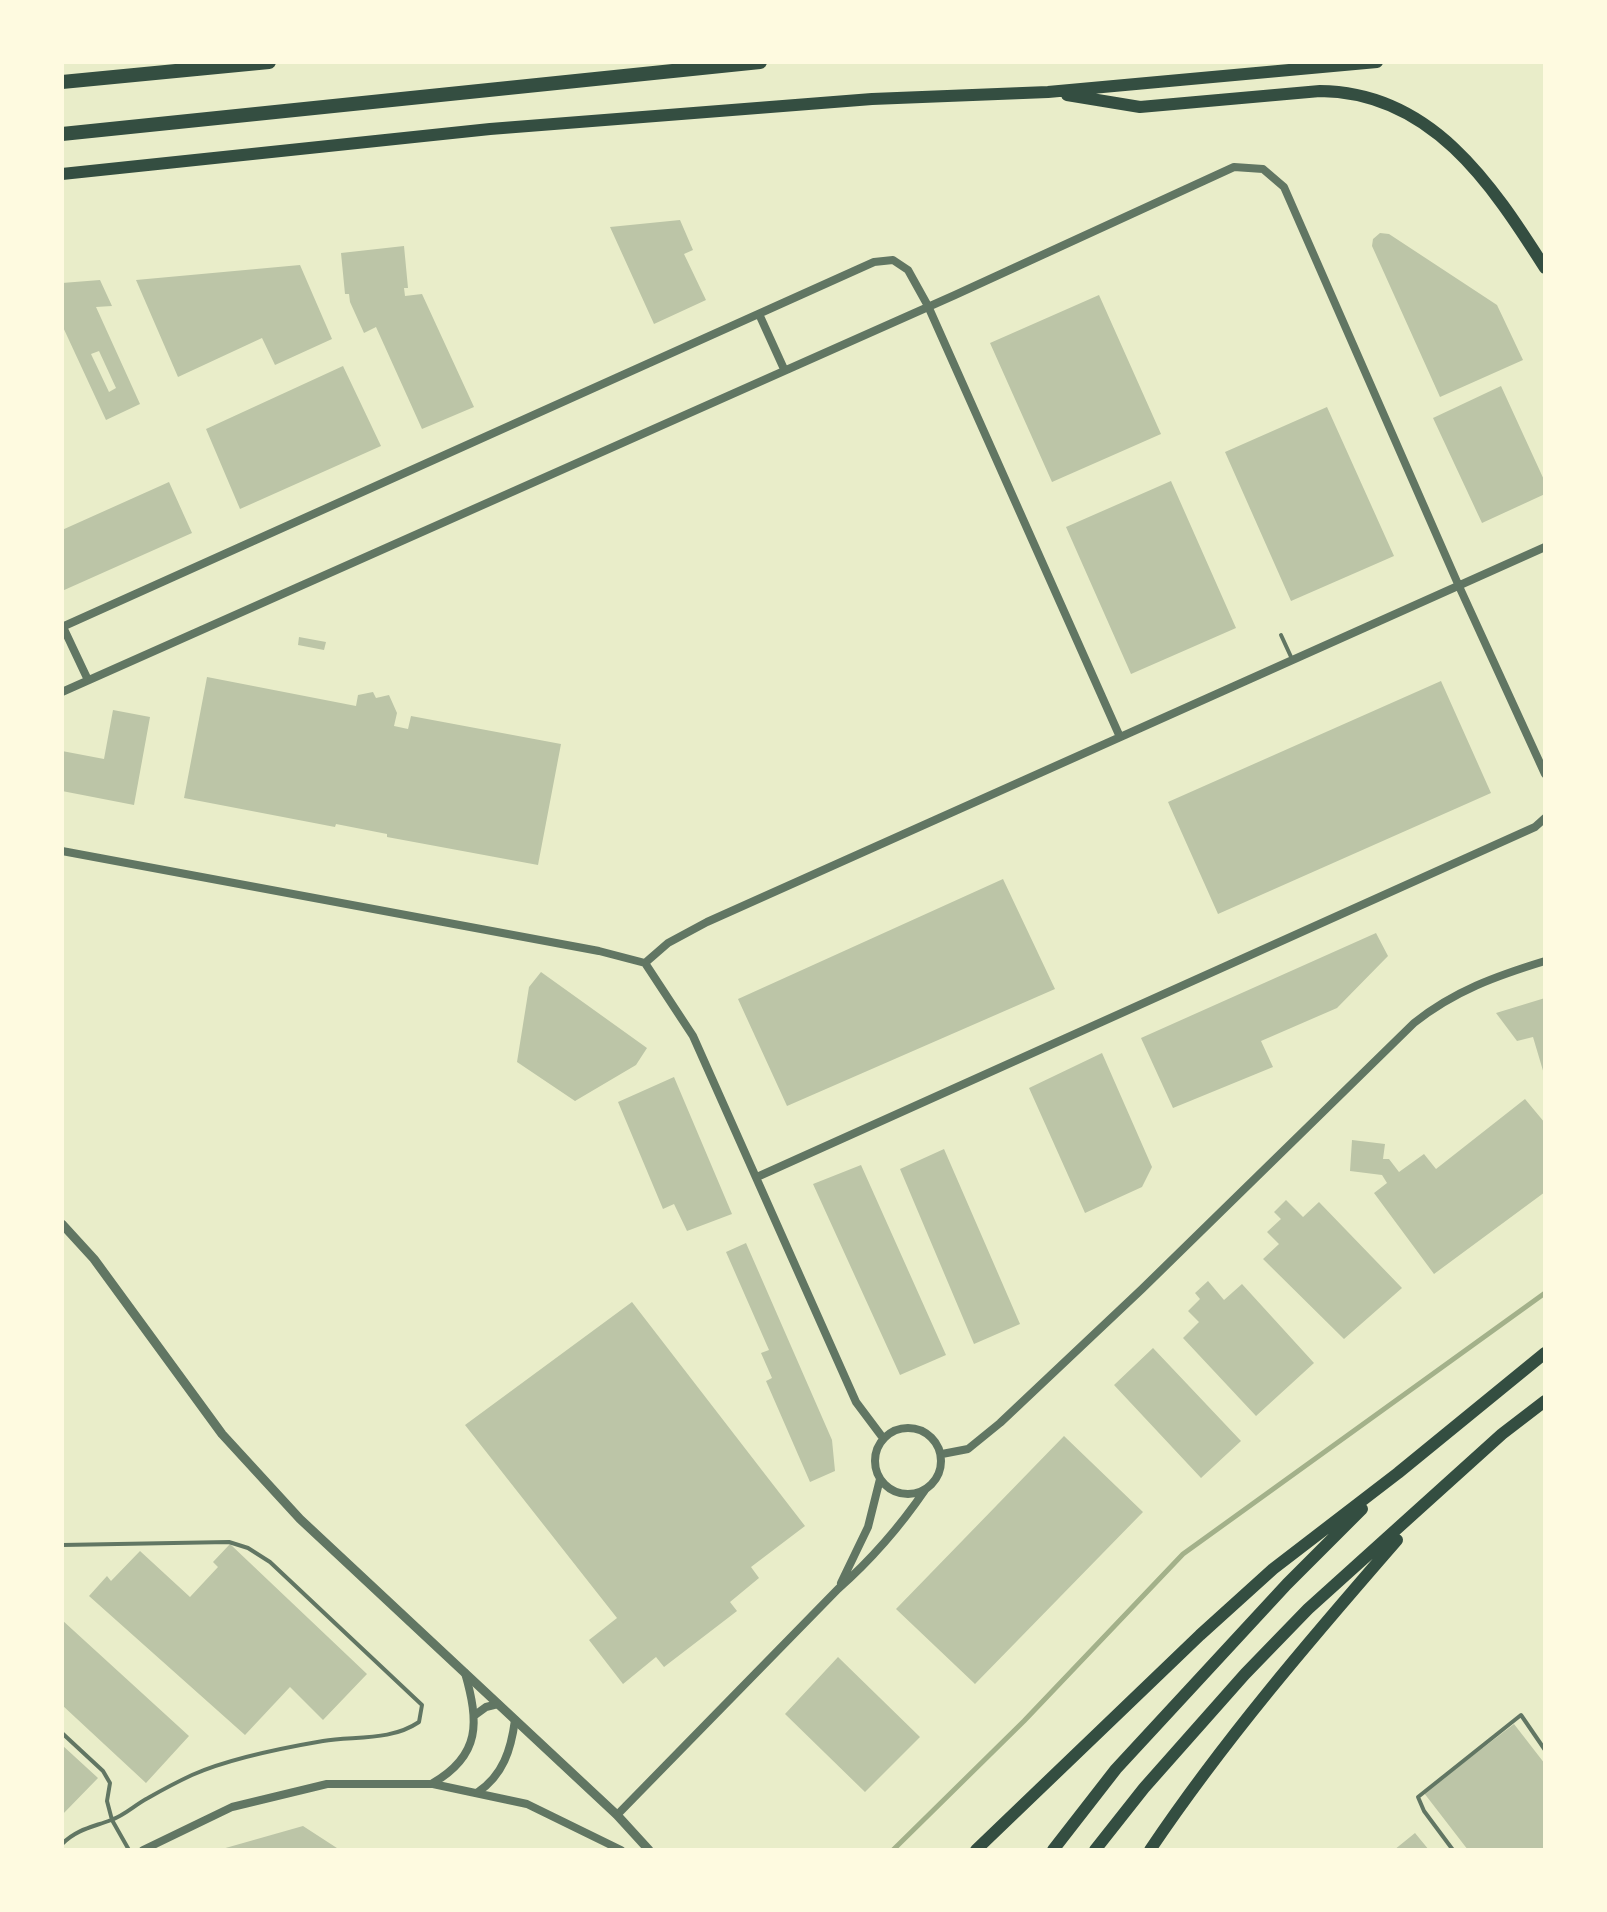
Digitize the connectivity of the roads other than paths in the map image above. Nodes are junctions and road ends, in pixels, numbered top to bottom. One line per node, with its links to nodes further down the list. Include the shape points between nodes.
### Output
1 (269, 62): 4 (highway)
2 (760, 62): 6 (highway)
3 (1377, 62): 5 (highway)
4 (62, 82)
5 (1048, 92): 7 (highway, via 872,99 490,129); 8 (highway, via 1140,107 1320,91 1349,91 1390,103 1466,158)
6 (62, 134)
7 (62, 174)
8 (1545, 268)
9 (928, 306): 10 (street, via 908,270 893,260 874,262); 11 (street); 13 (street, via 1234,167 1263,169 1284,187); 19 (street)
10 (759, 314): 11 (street); 14 (street)
11 (784, 369): 17 (street)
12 (1545, 547): 13 (street)
13 (1458, 584): 16 (street); 20 (street)
14 (62, 627): 17 (street)
15 (1281, 635): 16 (lane)
16 (1292, 659): 19 (street)
17 (88, 680): 18 (street)
18 (62, 692)
19 (1120, 737): 24 (street, via 707,922)
20 (1545, 774)
21 (1545, 818): 25 (street, via 1535,827)
22 (62, 851): 24 (street)
23 (1545, 961): 30 (street, via 1487,979 1414,1023 1000,1423 968,1449)
24 (645, 963): 25 (street, via 693,1036)
25 (757, 1177): 29 (street, via 856,1402)
26 (62, 1224): 37 (street, via 94,1259 222,1434 300,1519)
27 (1545, 1353): 31 (highway)
28 (1545, 1401): 34 (highway)
29 (883, 1438): 30 (street, via 910,1427 935,1440); 32 (street, via 876,1451)
30 (942, 1454): 33 (street, via 936,1481)
31 (1398, 1473): 52 (highway, via 1273,1569); 53 (highway, via 1212,1664 1116,1769)
32 (880, 1479): 33 (street, via 892,1491 909,1495); 36 (street, via 868,1527)
33 (925, 1490): 36 (street, via 891,1538)
34 (1429, 1502): 54 (highway, via 1297,1620 1144,1788); 55 (highway, via 1267,1692)
35 (62, 1545): 46 (lane, via 229,1542 248,1548 270,1562 422,1705 419,1722 394,1735 325,1741 222,1765)
36 (838, 1589): 45 (street)
37 (465, 1673): 38 (street); 39 (street)
38 (498, 1704): 39 (street); 40 (street)
39 (475, 1715): 43 (street, via 471,1747)
40 (515, 1720): 44 (street, via 502,1769); 45 (street)
41 (62, 1733): 46 (lane, via 110,1783)
42 (1545, 1750): 56 (lane, via 1521,1715 1418,1797)
43 (433, 1784): 44 (street); 49 (street, via 327,1784 232,1807)
44 (478, 1792): 50 (street, via 527,1804)
45 (617, 1815): 51 (street)
46 (112, 1820): 47 (lane, via 96,1823); 48 (lane)
47 (62, 1844)
48 (129, 1850)
49 (143, 1850)
50 (621, 1850)
51 (649, 1850)
52 (976, 1850)
53 (1053, 1850)
54 (1095, 1850)
55 (1150, 1850)
56 (1453, 1850)

